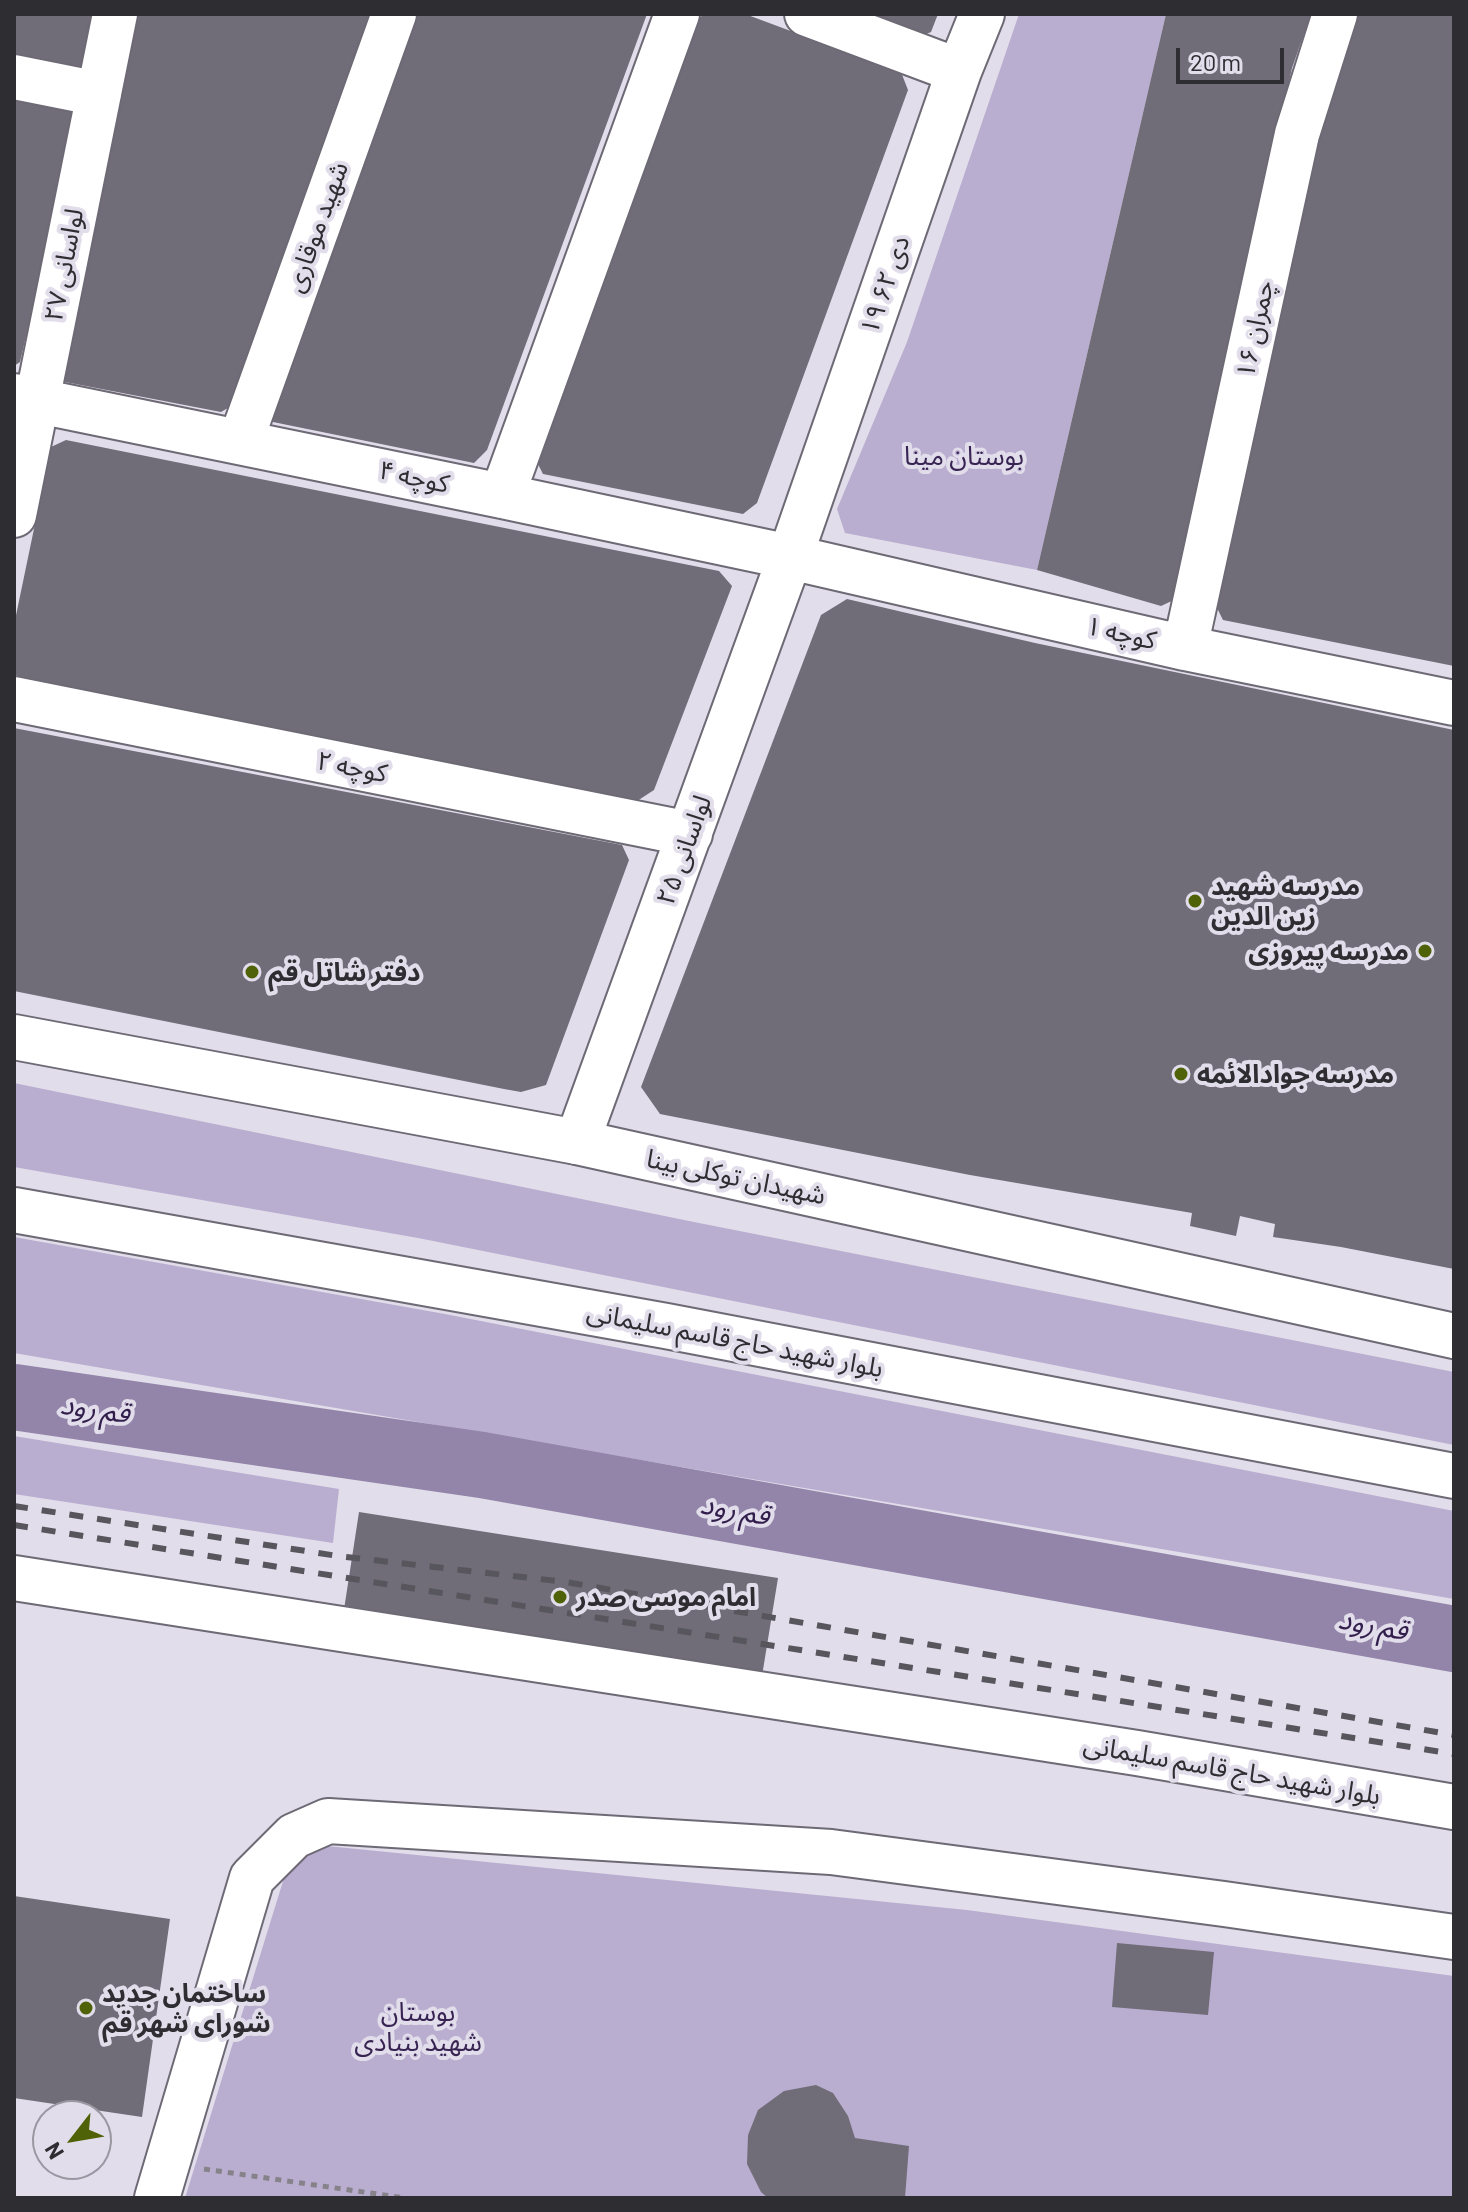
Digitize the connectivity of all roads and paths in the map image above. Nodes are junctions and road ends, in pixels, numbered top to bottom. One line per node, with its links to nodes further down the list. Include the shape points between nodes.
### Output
1 (115, 14): 9 (street, لواسانی ۲۷)
2 (394, 14): 11 (street, شهید موقاری)
3 (677, 14): 12 (street)
4 (807, 14): 7 (street)
5 (982, 14): 7 (street, ۱۹ دی ۶۲)
6 (1335, 14): 15 (street, چمران ۱۶, via 1297,134)
7 (959, 71): 14 (street, ۱۹ دی ۶۲)
8 (14, 77): 9 (street)
9 (99, 94): 10 (street, لواسانی ۲۷)
10 (26, 398): 11 (street, کوچه ۴); 13 (street, لواسانی ۲۷)
11 (241, 440): 12 (street, کوچه ۴)
12 (502, 496): 14 (street, کوچه ۴)
13 (14, 515)
14 (790, 557): 15 (street, کوچه ۱); 18 (street, لواسانی ۲۵)
15 (1185, 648): 17 (street, کوچه ۱)
16 (14, 699): 18 (street, کوچه ۲)
17 (1454, 703)
18 (690, 834): 20 (street, لواسانی ۲۵)
19 (14, 1037): 20 (street, شهیدان توکلی بینا)
20 (577, 1142): 22 (street, شهیدان توکلی بینا)
21 (14, 1210): 23 (street, بلوار شهید حاج قاسم سلیمانی, via 666,1326)
22 (1454, 1336)
23 (1454, 1476)
24 (14, 1578): 25 (street, بلوار شهید حاج قاسم سلیمانی)
25 (1454, 1807)
26 (1454, 1937): 27 (street, via 831,1852 328,1821 294,1836 252,1878)
27 (162, 2181): 28 (path)
28 (405, 2198)

